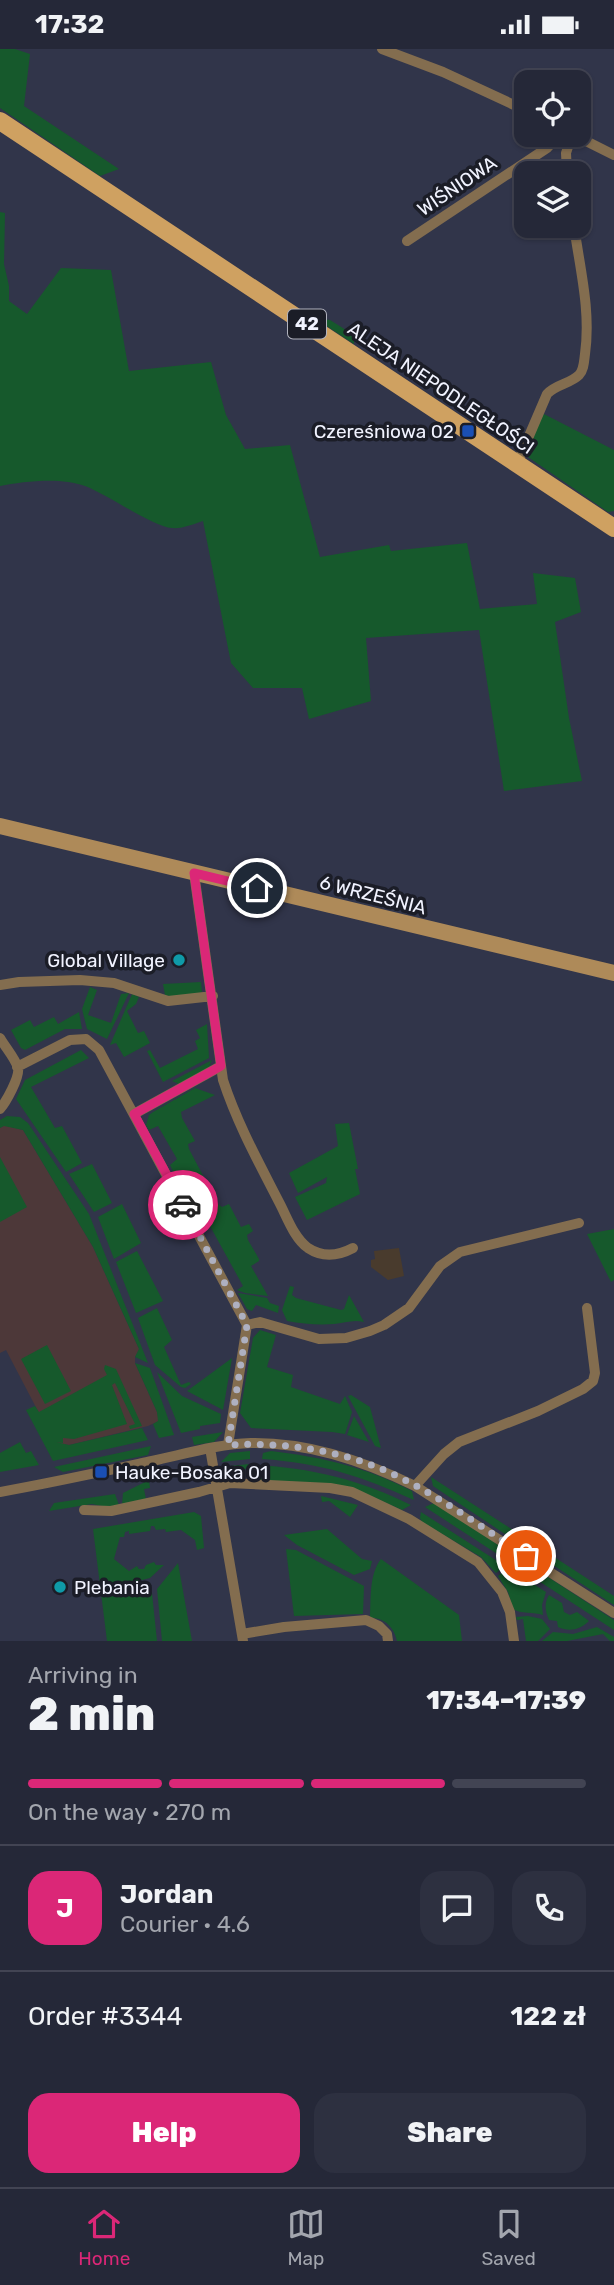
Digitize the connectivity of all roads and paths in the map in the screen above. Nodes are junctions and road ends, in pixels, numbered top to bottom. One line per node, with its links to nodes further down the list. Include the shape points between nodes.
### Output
1 (382, 49): 2 (street)
2 (514, 105)
3 (0, 121): 9 (main road, ALEJA NIEPODLEGŁOŚCI / 42)
4 (591, 145): 6 (street)
5 (548, 147): 8 (street, WIŚNIOWA)
6 (614, 155)
7 (576, 238): 9 (street, via 587,313 582,369 547,394)
8 (407, 241)
9 (517, 464): 10 (main road, ALEJA NIEPODLEGŁOŚCI / 42)
10 (614, 528)
11 (0, 826): 12 (street, 6 WRZEŚNIA)
12 (194, 873): 13 (street, 6 WRZEŚNIA); 15 (street)
13 (614, 973)
14 (0, 985): 15 (street, via 80,980 114,983 169,1001)
15 (212, 996): 17 (street)
16 (0, 1038): 18 (street)
17 (221, 1066): 20 (street); 22 (street, via 236,1117 299,1238 322,1255)
18 (18, 1067): 19 (street); 20 (street, via 70,1039 86,1039 99,1050)
19 (0, 1109)
20 (134, 1114): 24 (street)
21 (579, 1223): 24 (street, via 460,1252 440,1266 409,1308 370,1331 319,1339 260,1322)
22 (353, 1248)
23 (587, 1308): 28 (street, via 593,1381 522,1418 459,1442)
24 (247, 1325): 25 (street)
25 (228, 1445): 26 (street); 28 (street, via 319,1450 383,1470)
26 (210, 1448): 27 (street); 29 (street)
27 (216, 1486): 30 (street, via 111,1511); 32 (street); 34 (street, via 330,1487 352,1492 409,1519 478,1562 491,1577 510,1612)
28 (415, 1486): 31 (street)
29 (0, 1492)
30 (84, 1510)
31 (614, 1613)
32 (242, 1637): 33 (street, via 284,1627 366,1620 379,1626)
33 (388, 1641)
34 (514, 1641)

